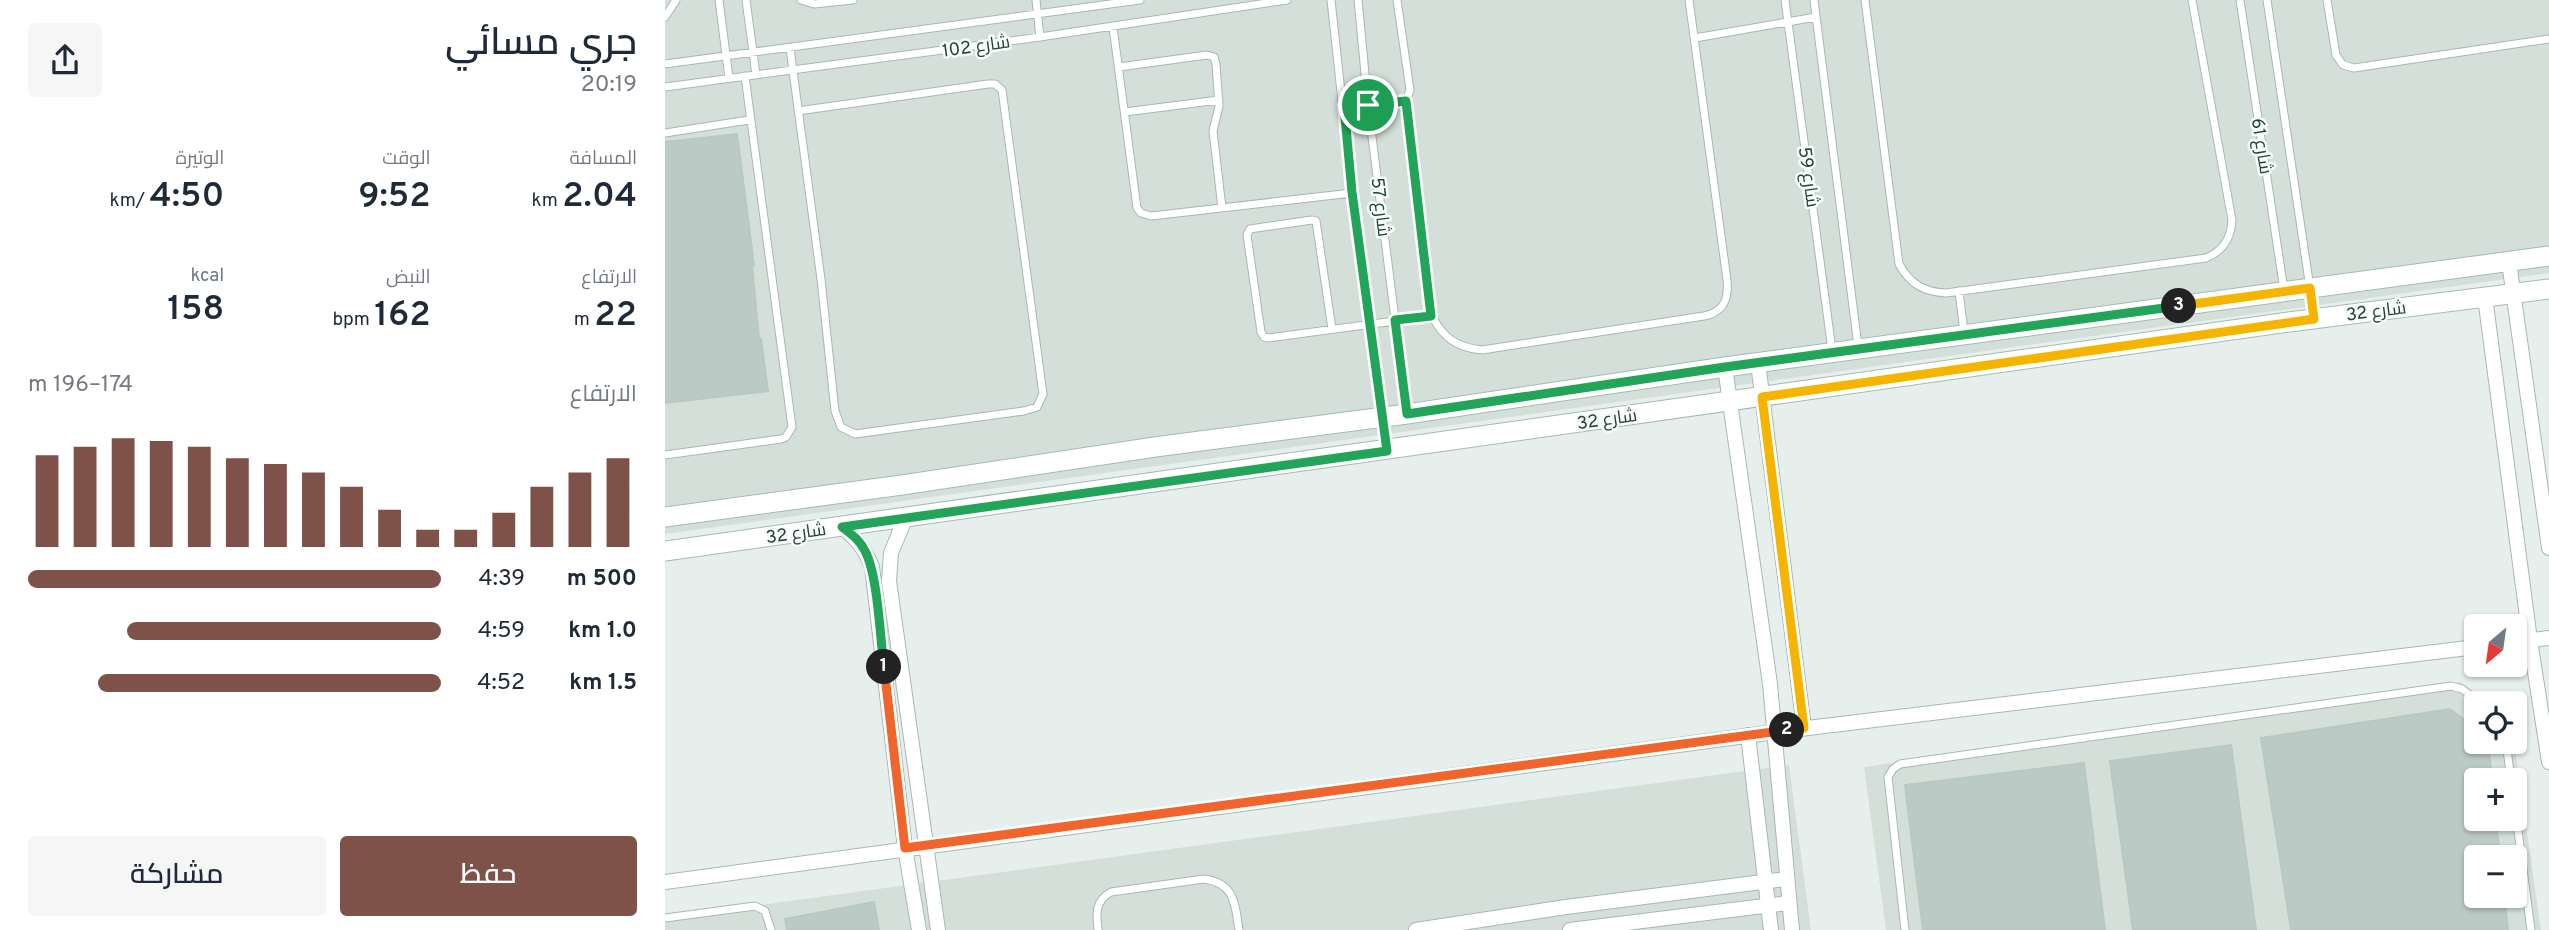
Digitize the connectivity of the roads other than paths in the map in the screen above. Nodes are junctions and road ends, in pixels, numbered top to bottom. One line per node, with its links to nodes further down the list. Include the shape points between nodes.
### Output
1 (676, 0): 21 (lane)
2 (719, 0): 30 (lane)
3 (746, 0): 29 (lane)
4 (801, 0): 5 (lane, via 814,4)
5 (853, 0)
6 (1036, 0): 20 (lane)
7 (1140, 0): 20 (lane, شارع 102)
8 (1287, 0): 24 (lane, شارع 102)
9 (1331, 0): 41 (lane, شارع 57)
10 (1358, 0): 40 (lane, شارع 57)
11 (1397, 0): 39 (lane, via 1410,90)
12 (1689, 0): 26 (lane)
13 (1785, 0): 23 (lane, شارع 59)
14 (1814, 0): 22 (lane, شارع 59)
15 (1865, 0): 52 (lane, via 1899,264 1923,289)
16 (2192, 0): 52 (lane, via 2232,220 2223,248 2206,258)
17 (2240, 0): 53 (lane, شارع 61)
18 (2267, 0): 50 (lane, شارع 61)
19 (2327, 0): 27 (lane, via 2336,55 2343,65 2354,68)
20 (1037, 15): 25 (lane); 28 (lane, شارع 102)
21 (665, 17)
22 (1816, 17): 23 (lane); 63 (lane, شارع 59)
23 (1788, 22): 26 (lane); 64 (lane, شارع 59)
24 (1113, 27): 25 (lane, شارع 102); 32 (lane)
25 (1040, 37): 33 (lane, شارع 102)
26 (1695, 38): 56 (lane, via 1727,280 1727,300 1722,308 1704,316 1482,350 1446,338)
27 (2549, 39)
28 (790, 48): 29 (lane, شارع 102); 33 (lane)
29 (753, 52): 30 (lane, شارع 102); 34 (lane)
30 (726, 56): 31 (lane, شارع 102); 36 (lane)
31 (665, 64)
32 (1119, 67): 38 (lane, via 1210,55 1216,60); 43 (lane)
33 (793, 71): 34 (lane, شارع 102); 42 (lane)
34 (756, 75): 35 (lane, شارع 102)
35 (745, 76): 36 (lane, شارع 102); 44 (lane)
36 (729, 78): 37 (lane, شارع 102)
37 (665, 87)
38 (1219, 100): 43 (lane); 47 (lane, via 1213,131)
39 (1406, 101): 40 (lane); 56 (lane)
40 (1368, 105): 41 (lane); 58 (lane, شارع 57)
41 (1344, 106): 46 (lane, شارع 57)
42 (798, 111): 42 (lane, via 835,411 841,427 855,434 1037,407 1043,394 1002,90 988,84)
43 (1125, 112): 47 (lane, via 1141,213)
44 (749, 120): 45 (lane); 73 (lane, via 792,427 781,439)
45 (665, 133)
46 (1352, 192): 47 (lane); 60 (lane, شارع 57)
47 (1222, 208)
48 (2549, 256): 49 (main road, شارع 32)
49 (2509, 262): 50 (main road, شارع 32); 54 (street)
50 (2310, 288): 53 (main road, شارع 32); 57 (main road)
51 (2549, 289): 54 (main road, شارع 32)
52 (1959, 292): 62 (lane)
53 (2284, 292): 59 (main road); 62 (main road, شارع 32)
54 (2513, 293): 55 (main road, شارع 32); 77 (street)
55 (2485, 297): 57 (main road, شارع 32); 79 (street)
56 (1431, 316): 58 (lane)
57 (2314, 319): 59 (main road, شارع 32)
58 (1395, 320): 60 (lane); 69 (lane, شارع 57)
59 (2289, 323): 67 (main road, شارع 32)
60 (1371, 324): 61 (lane); 70 (lane, شارع 57)
61 (1332, 329): 61 (lane, via 1262,336 1248,230 1316,221)
62 (1964, 336): 63 (main road, شارع 32)
63 (1859, 351): 64 (main road, شارع 32)
64 (1833, 354): 65 (main road, شارع 32)
65 (1758, 363): 66 (main road, شارع 32); 67 (street)
66 (1725, 367): 68 (street); 69 (main road, شارع 32)
67 (1762, 397): 68 (main road, شارع 32); 85 (street)
68 (1730, 401): 71 (main road, شارع 32); 86 (street)
69 (1407, 414): 70 (main road, شارع 32); 71 (main road)
70 (1382, 418): 72 (main road); 74 (main road, شارع 32)
71 (1411, 447): 72 (main road, شارع 32)
72 (1387, 451): 75 (main road, شارع 32)
73 (665, 455)
74 (665, 517)
75 (905, 519): 76 (main road, شارع 32); 90 (street, via 891,553 889,581)
76 (842, 527): 78 (main road, شارع 32); 91 (street, via 857,538 872,567)
77 (2549, 548)
78 (665, 551)
79 (2519, 614)
80 (2549, 638): 81 (street)
81 (2527, 640)
82 (2464, 648): 85 (street)
83 (2527, 663): 88 (street)
84 (2465, 691): 109 (lane, via 2451,686 1900,764 1888,777)
85 (1804, 728): 86 (street)
86 (1775, 732): 87 (street); 92 (street)
87 (1748, 735): 90 (street); 94 (street)
88 (2549, 762)
89 (2518, 831): 110 (lane)
90 (926, 846): 91 (street); 102 (street)
91 (905, 848): 93 (street); 101 (street)
92 (1786, 879): 94 (street); 96 (street)
93 (665, 881)
94 (1764, 882): 95 (street); 97 (street)
95 (1646, 897): 99 (street); 105 (street)
96 (1788, 904): 97 (street); 108 (street)
97 (1767, 905): 99 (street); 107 (street)
98 (665, 918): 100 (lane, via 755,906 765,911)
99 (1649, 919): 106 (street)
100 (771, 930)
101 (919, 930)
102 (938, 930)
103 (1098, 930): 104 (lane, via 1096,909 1111,892 1204,879 1215,880 1231,894)
104 (1239, 930)
105 (1416, 930)
106 (1575, 930)
107 (1771, 930)
108 (1792, 930)
109 (1905, 930)
110 (2531, 930)

